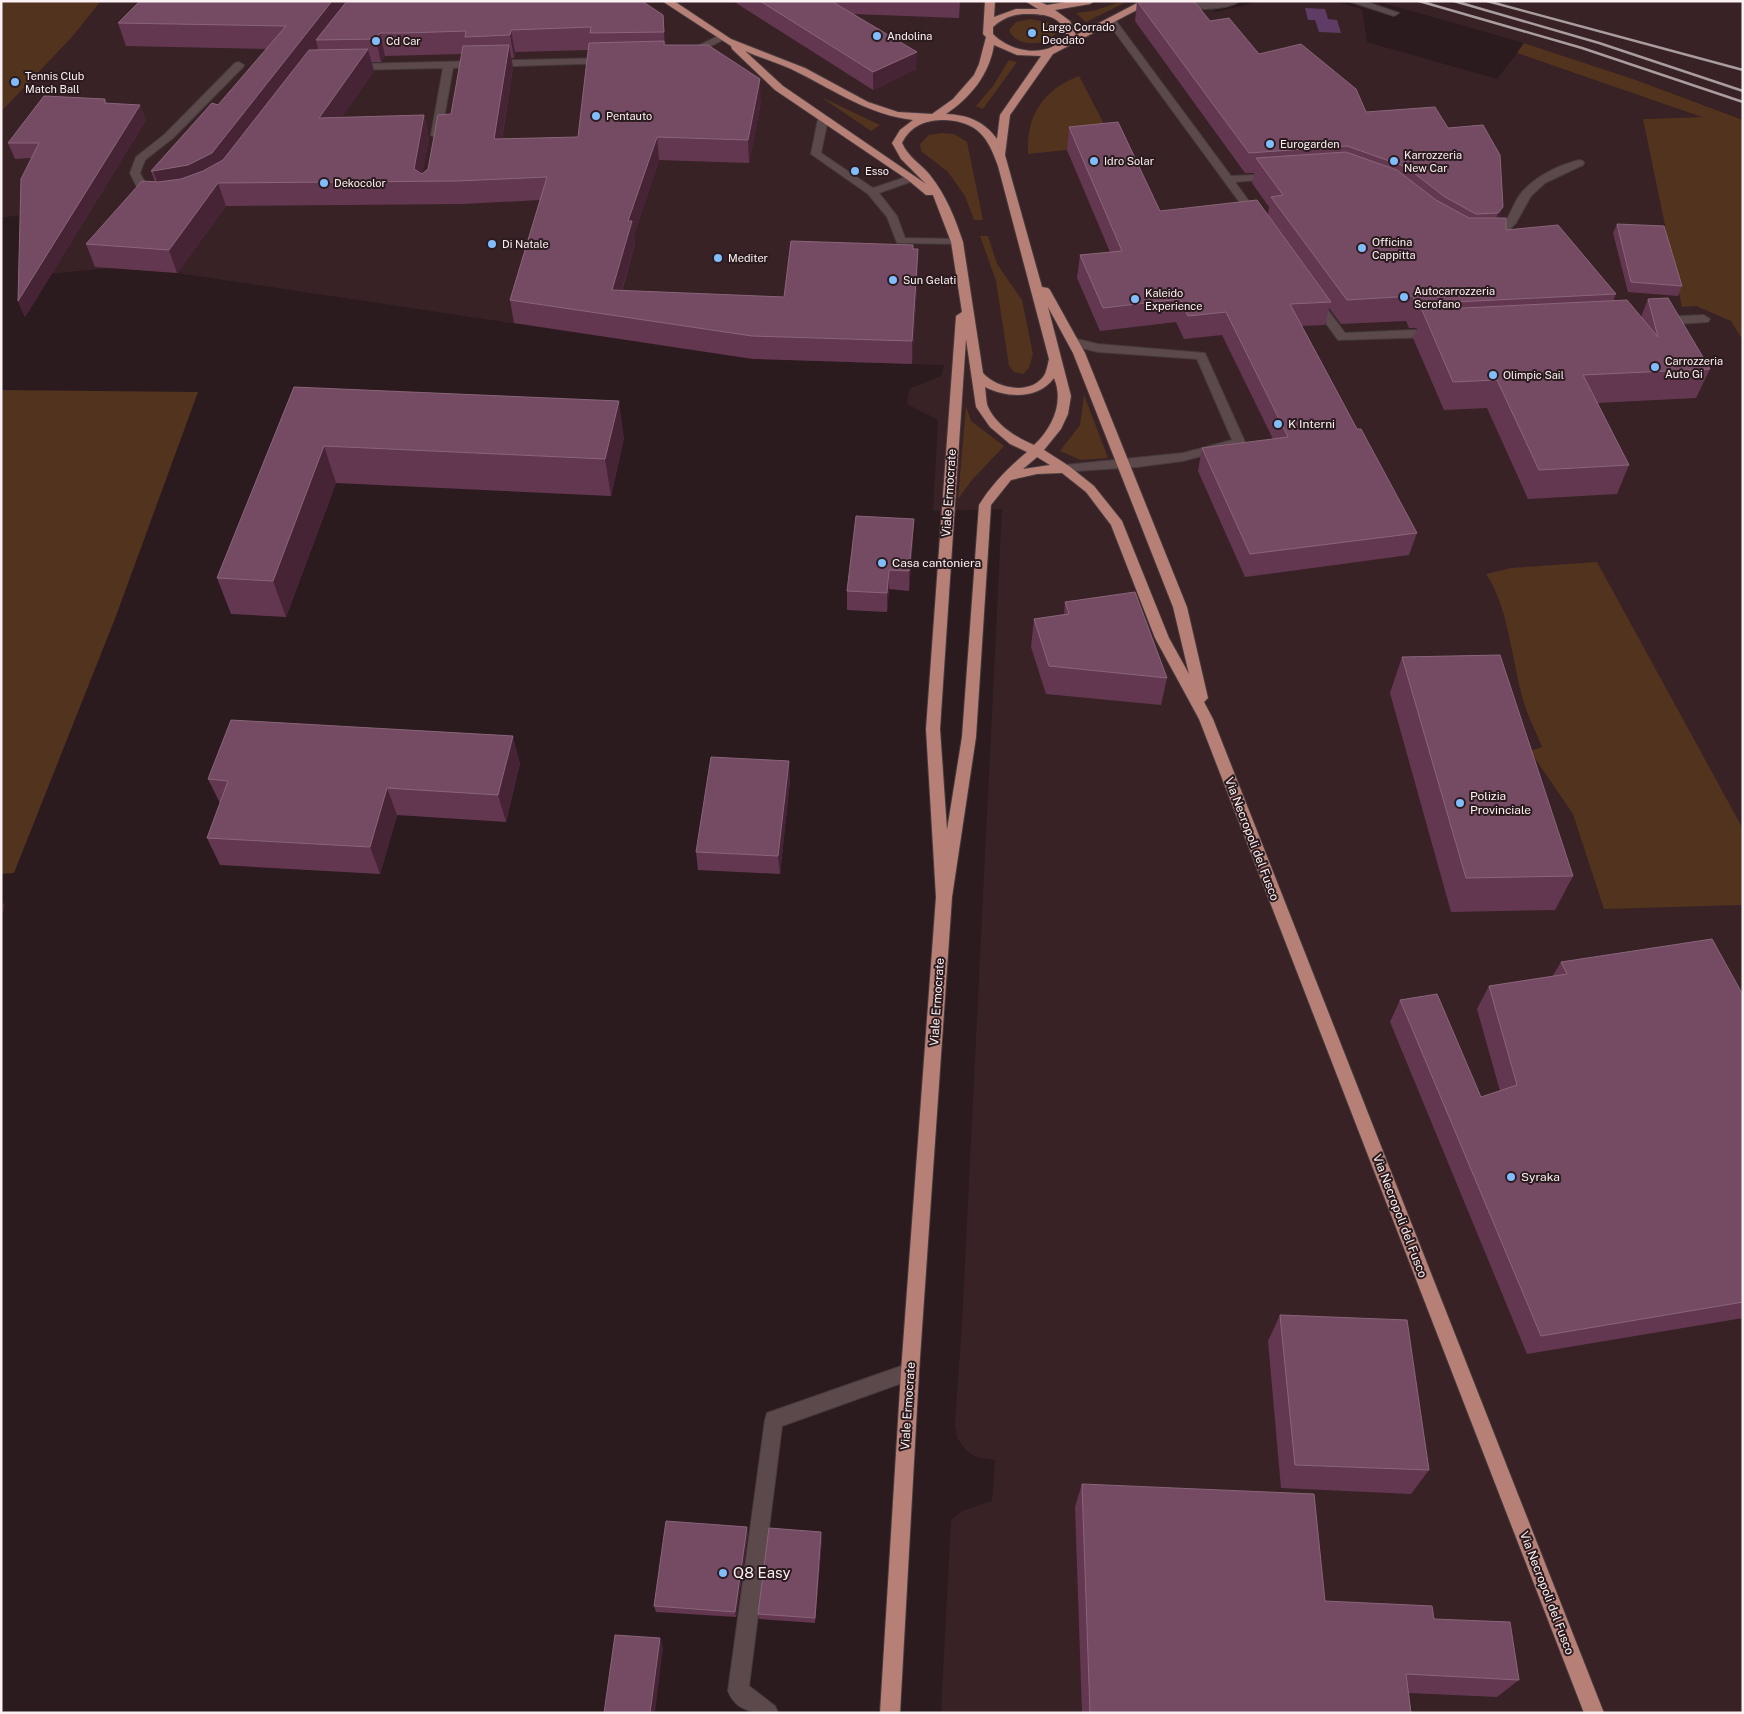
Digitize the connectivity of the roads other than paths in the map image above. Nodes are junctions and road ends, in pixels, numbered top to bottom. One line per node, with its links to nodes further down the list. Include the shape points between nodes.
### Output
1 (667, 1): 15 (main road)
2 (990, 1): 13 (main road)
3 (1090, 1): 9 (main road)
4 (1149, 1): 12 (main road)
5 (1177, 1): 6 (street, via 1199,7)
6 (1234, 1)
7 (1353, 1): 10 (street)
8 (1029, 6): 9 (main road); 11 (main road); 13 (main road, via 1004,15)
9 (1046, 9): 11 (main road)
10 (1394, 13)
11 (1059, 18): 16 (main road, via 1070,31)
12 (1111, 20): 16 (main road); 30 (street)
13 (990, 26): 14 (main road)
14 (990, 38): 17 (main road, via 998,45 1018,52); 23 (main road, via 976,84 955,104)
15 (725, 39): 18 (street); 23 (main road, via 801,70 864,104 897,115); 24 (main road, via 779,88)
16 (1066, 44): 17 (main road)
17 (1049, 52): 26 (main road, via 1005,114)
18 (682, 55)
19 (620, 60): 21 (street)
20 (239, 65): 32 (street, via 169,136 140,159 135,173 148,199)
21 (448, 65): 22 (street); 25 (street)
22 (340, 68)
23 (931, 118): 26 (main road, via 962,119 974,123 986,131); 33 (main road, via 905,129 897,143 907,160 922,172)
24 (823, 119): 29 (main road); 31 (street, via 816,154)
25 (434, 143)
26 (1000, 155): 37 (main road)
27 (1579, 163): 35 (street, via 1541,181 1526,194 1512,220 1495,238)
28 (1286, 175): 30 (street)
29 (912, 178): 31 (street); 33 (main road)
30 (1229, 179): 34 (street)
31 (872, 192): 36 (street, via 892,216 901,241)
32 (164, 200)
33 (940, 202): 36 (main road, via 951,221)
34 (1262, 226)
35 (1476, 239)
36 (957, 242): 39 (main road)
37 (1035, 274): 43 (main road); 44 (main road)
38 (1308, 290): 42 (street, via 1342,338)
39 (965, 292): 45 (main road); 51 (main road, Viale Ermocrate, via 933,729)
40 (1704, 319): 41 (street)
41 (1645, 322)
42 (1450, 332)
43 (1073, 342): 47 (main road); 47 (street, via 1098,348 1201,356 1239,442 1183,457)
44 (1055, 359): 45 (main road, via 1046,380 1026,390 992,387); 46 (main road, via 1065,396 1064,410 1054,431)
45 (976, 373): 46 (main road, via 982,407 994,424 1014,441)
46 (1036, 451): 48 (main road); 49 (main road)
47 (1124, 464): 48 (street); 50 (main road, via 1180,607)
48 (1065, 469): 49 (main road); 50 (main road, via 1090,488 1117,524 1162,638)
49 (1009, 476): 51 (main road, via 991,491 985,504 969,737)
50 (1206, 719): 55 (main road, Via Necropoli del Fusco)
51 (944, 897): 52 (main road, Viale Ermocrate)
52 (910, 1372): 53 (street, via 774,1420 738,1691); 54 (main road, Viale Ermocrate)
53 (768, 1713)
54 (890, 1713)
55 (1594, 1713)

